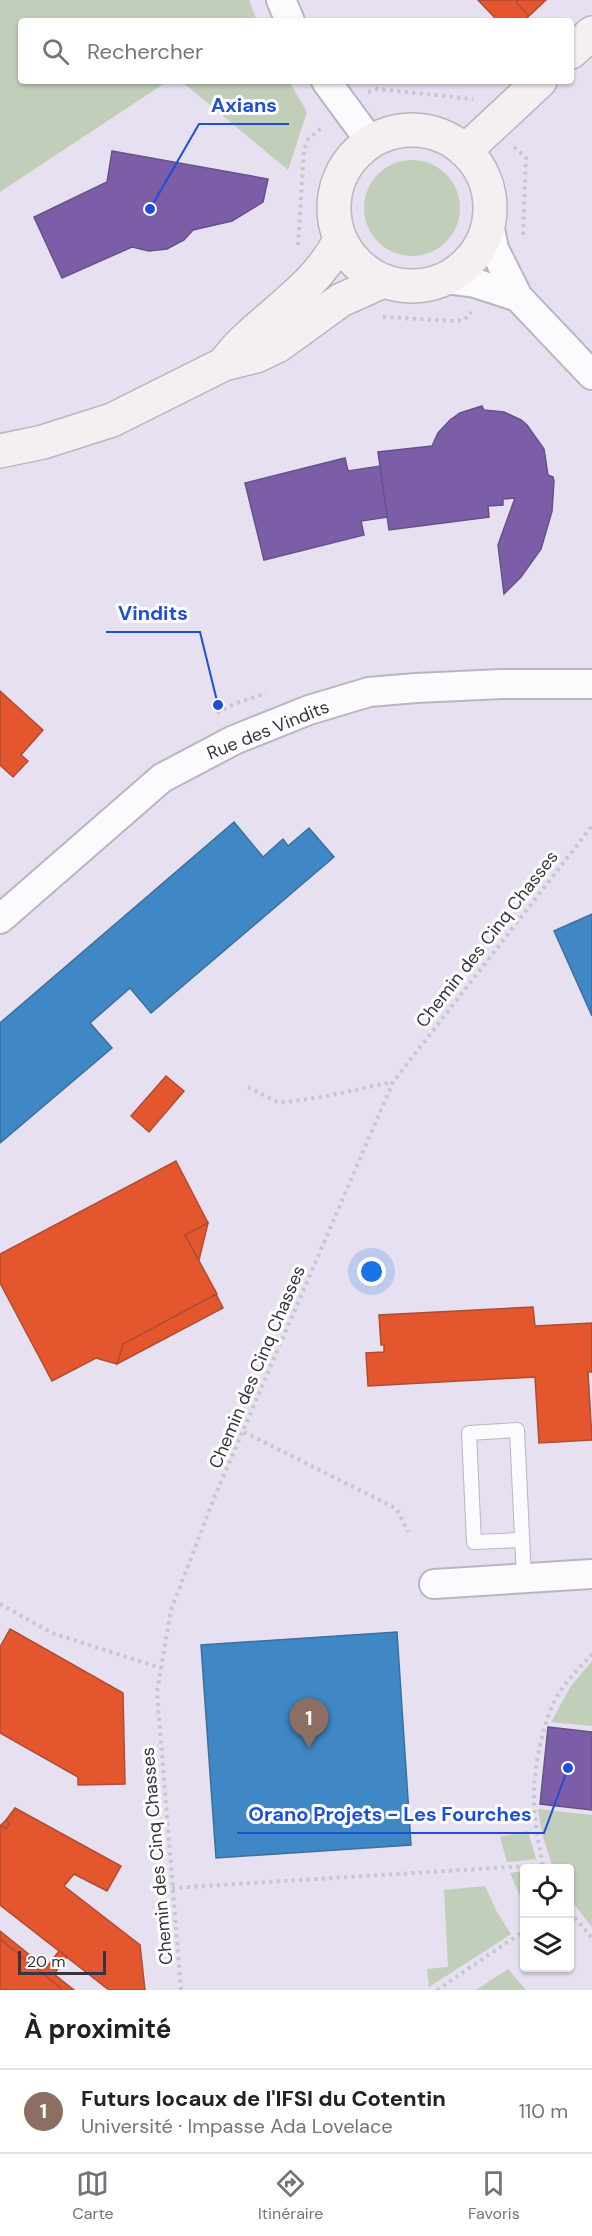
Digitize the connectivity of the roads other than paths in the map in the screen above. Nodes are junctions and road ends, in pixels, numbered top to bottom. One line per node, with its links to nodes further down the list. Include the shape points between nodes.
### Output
1 (280, 0): 2 (street)
2 (289, 18)
3 (592, 33): 4 (main road)
4 (574, 49)
5 (328, 84): 7 (street)
6 (537, 84): 8 (main road)
7 (370, 141): 8 (main road, via 394,131 420,129 444,136); 10 (main road, via 350,159 337,183 333,210)
8 (466, 150): 9 (main road, via 487,184)
9 (489, 224): 11 (main road, via 473,258); 13 (street, via 494,249)
10 (340, 240): 12 (main road, via 357,265); 14 (main road, via 332,257 300,292 246,339)
11 (446, 279): 12 (main road, via 415,286); 13 (street, via 475,283)
12 (383, 281): 14 (main road, via 340,300 279,345)
13 (518, 297): 15 (street)
14 (224, 364): 16 (main road, via 112,420)
15 (592, 375)
16 (0, 451)
17 (592, 684): 18 (street, Rue des Vindits, via 472,685 369,692 309,710 234,740 162,778)
18 (0, 919)
19 (522, 1540): 19 (lane, via 517,1430 469,1433 474,1542); 21 (lane)
20 (592, 1574): 21 (street)
21 (524, 1578): 22 (street)
22 (434, 1584)

